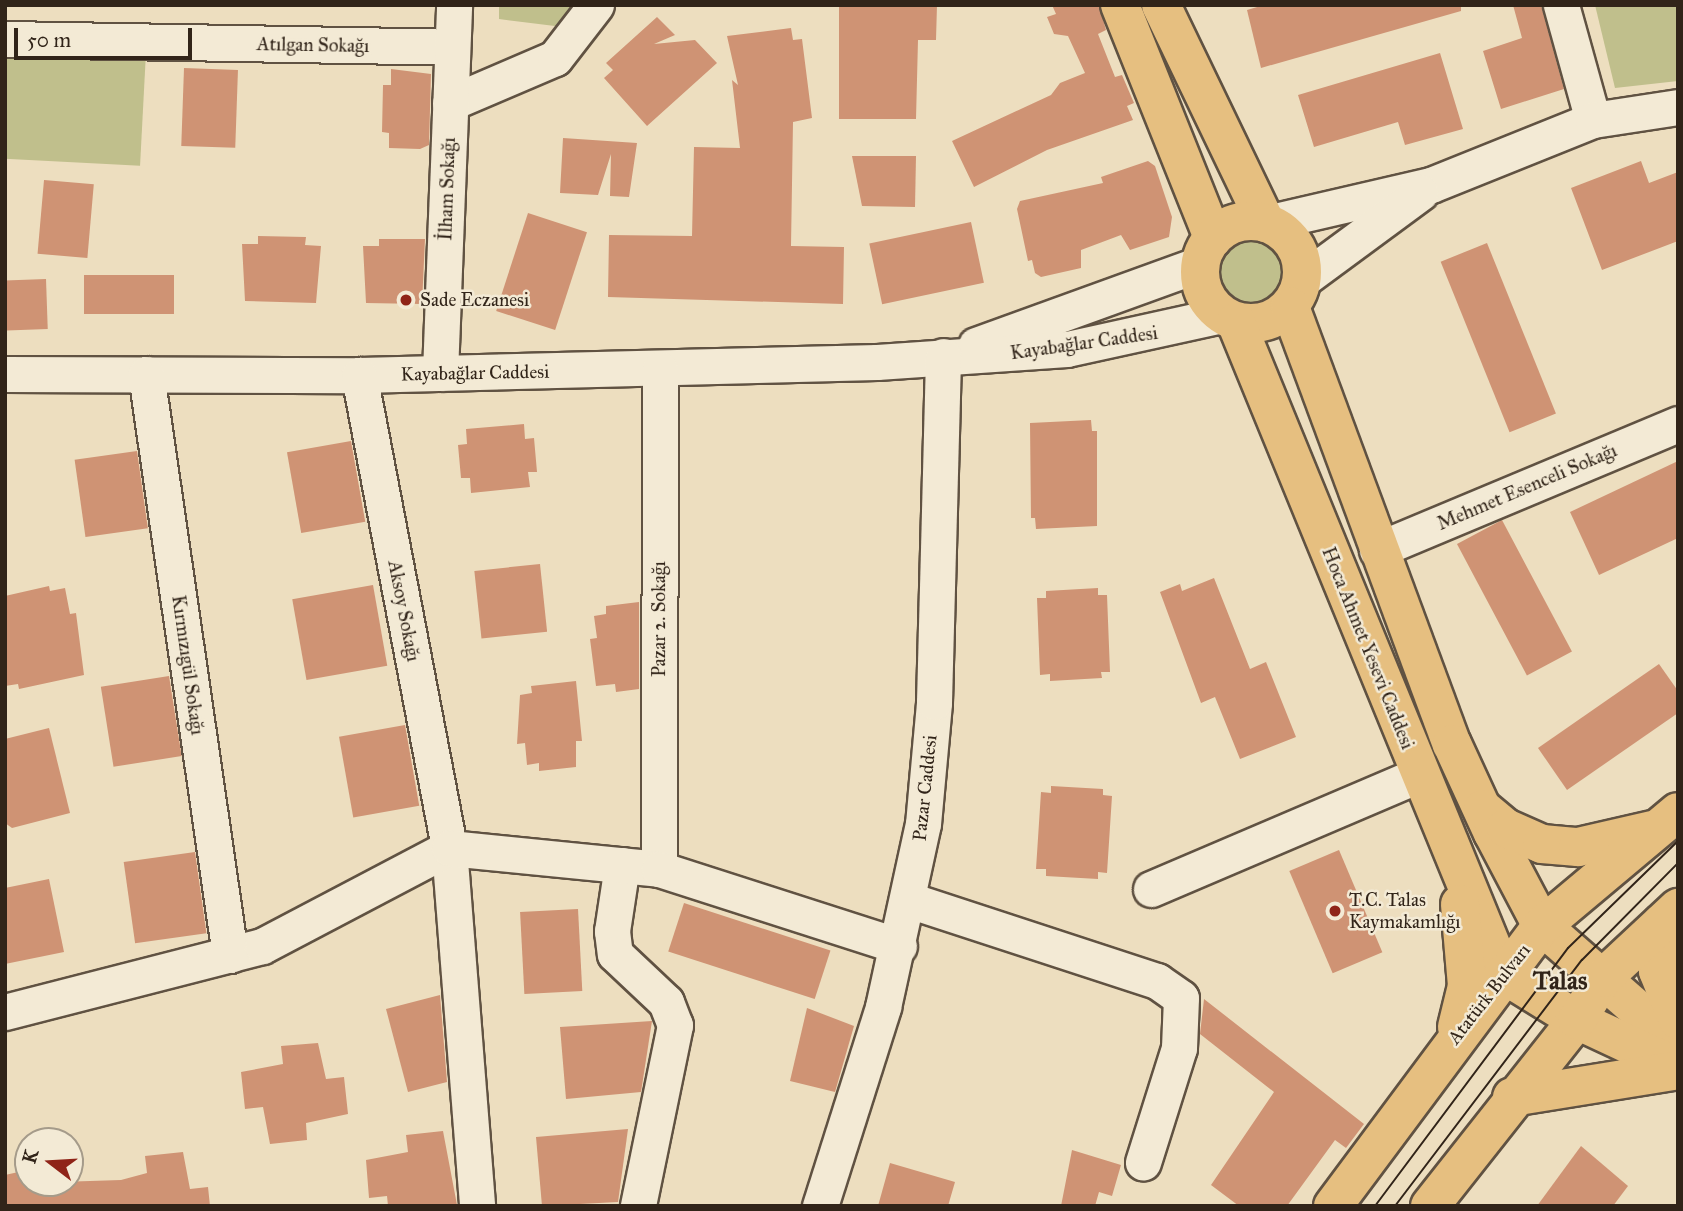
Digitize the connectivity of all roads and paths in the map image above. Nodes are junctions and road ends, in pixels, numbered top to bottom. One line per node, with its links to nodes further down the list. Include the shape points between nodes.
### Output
1 (454, 5): 7 (street, İlham Sokağı)
2 (596, 5): 8 (street, via 555,58)
3 (1120, 5): 13 (main road)
4 (1161, 5): 12 (main road)
5 (1561, 5): 10 (street)
6 (5, 39): 7 (street, Atılgan Sokağı)
7 (452, 47): 8 (street, İlham Sokağı)
8 (450, 103): 18 (street, İlham Sokağı)
9 (1678, 107): 10 (street)
10 (1592, 120): 11 (street)
11 (1431, 185): 12 (street); 14 (street)
12 (1266, 223): 13 (main road, via 1238,222); 14 (main road, via 1291,239 1302,266)
13 (1207, 251): 15 (main road, via 1204,293); 16 (street, Kayabağlar Caddesi)
14 (1296, 294): 15 (main road, via 1265,322); 23 (main road)
15 (1229, 318): 16 (street, Kayabağlar Caddesi, via 1068,349); 24 (main road, Hoca Ahmet Yesevi Caddesi)
16 (943, 356): 17 (street, Kayabağlar Caddesi); 32 (street, Pazar Caddesi, via 931,751)
17 (660, 369): 18 (street, Kayabağlar Caddesi); 30 (street, Pazar 2. Sokağı)
18 (440, 373): 21 (street, Kayabağlar Caddesi)
19 (5, 374): 20 (street, Kayabağlar Caddesi)
20 (146, 374): 21 (street, Kayabağlar Caddesi); 36 (street, Kırmızıgül Sokağı)
21 (359, 375): 28 (street, Aksoy Sokağı)
22 (1678, 424): 23 (street, Mehmet Esenceli Sokağı)
23 (1377, 550): 25 (main road)
24 (1420, 774): 27 (main road, Hoca Ahmet Yesevi Caddesi); 31 (street)
25 (1482, 809): 26 (main road, via 1506,828 1542,844 1578,847); 34 (main road)
26 (1669, 820): 34 (main road, Atatürk Bulvarı)
27 (1444, 833): 37 (main road, Hoca Ahmet Yesevi Caddesi); 42 (main road, via 1466,959 1467,986)
28 (449, 848): 29 (street); 36 (street, via 262,946); 47 (street, Aksoy Sokağı)
29 (622, 866): 30 (street); 48 (street, via 612,931 615,954 666,1002 675,1025)
30 (659, 869): 35 (street)
31 (1151, 889)
32 (909, 900): 35 (street, Pazar Caddesi); 46 (street, via 1157,981 1181,998 1179,1048)
33 (1670, 916): 38 (main road); 41 (main road, via 1658,971)
34 (1542, 926): 37 (main road, Atatürk Bulvarı); 38 (main road)
35 (899, 946): 49 (street, Pazar Caddesi)
36 (230, 955): 39 (street)
37 (1503, 974): 40 (main road); 42 (main road, Atatürk Bulvarı)
38 (1603, 978): 40 (main road); 43 (main road)
39 (5, 1012)
40 (1577, 1020): 44 (main road); 45 (main road)
41 (1678, 1020)
42 (1453, 1041): 50 (main road, Atatürk Bulvarı)
43 (1678, 1045)
44 (1678, 1069): 45 (main road)
45 (1512, 1097): 51 (main road)
46 (1143, 1161)
47 (477, 1206)
48 (638, 1206)
49 (820, 1206)
50 (1333, 1206)
51 (1430, 1206)

